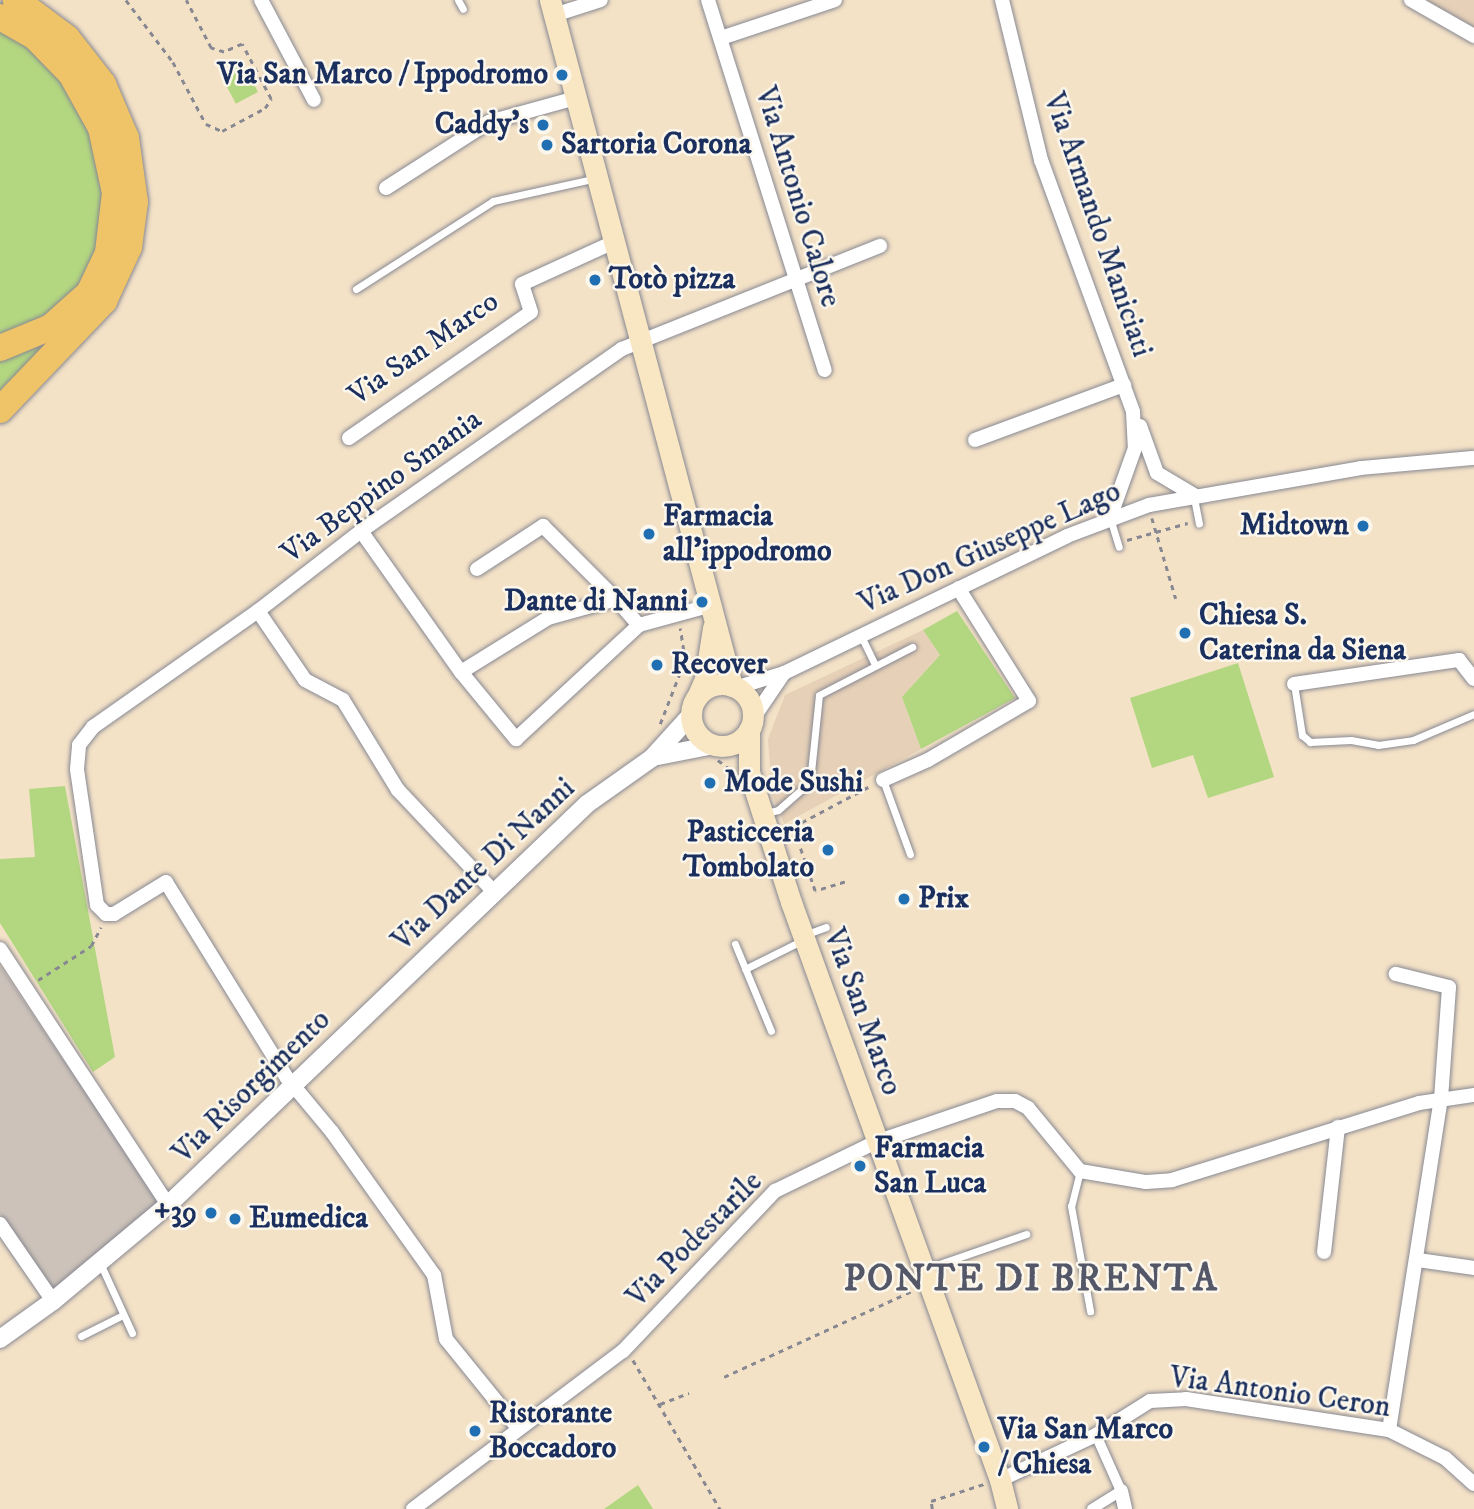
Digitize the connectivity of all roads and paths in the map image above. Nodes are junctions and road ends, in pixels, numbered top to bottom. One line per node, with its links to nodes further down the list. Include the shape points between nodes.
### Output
1 (16, 0): 28 (highway, via 67,38 103,85 126,138 135,202 129,247 104,301)
2 (126, 0): 3 (path, via 173,62 206,124 222,131 265,108 271,99 242,44 224,52 211,48)
3 (186, 0)
4 (458, 0): 12 (lane)
5 (601, 0): 11 (street)
6 (708, 0): 15 (street, Via Antonio Calore)
7 (835, 0): 15 (street)
8 (1002, 0): 27 (street, Via Armando Maniciati, via 1041,160)
9 (1411, 0): 14 (street)
10 (264, 1): 17 (street)
11 (552, 8): 16 (main road)
12 (463, 9)
13 (0, 18): 25 (highway, via 35,37 71,74 100,128 115,193 108,253 89,293 51,327)
14 (1474, 36)
15 (721, 38): 22 (street, Via Antonio Calore)
16 (576, 98): 18 (main road); 19 (street, via 489,122)
17 (314, 100)
18 (597, 178): 20 (main road); 23 (lane, via 493,201)
19 (386, 188)
20 (614, 242): 24 (main road); 30 (street, Via San Marco, via 522,284 531,312)
21 (880, 246): 22 (street, Via Beppino Smania)
22 (795, 280): 24 (street, Via Beppino Smania); 26 (street, Via Antonio Calore)
23 (356, 289)
24 (639, 340): 37 (street, Via Beppino Smania); 46 (main road)
25 (0, 348)
26 (825, 370)
27 (1124, 385): 29 (street, Via Armando Maniciati); 31 (street, Via Armando Maniciati)
28 (0, 410)
29 (1133, 412): 33 (street, Via Armando Maniciati, via 1157,473); 35 (street, Via Armando Maniciati, via 1135,448)
30 (349, 438)
31 (975, 440)
32 (1474, 458): 33 (street, Via Don Giuseppe Lago, via 1362,468)
33 (1194, 495): 34 (street, Via Don Giuseppe Lago); 36 (lane)
34 (1149, 505): 35 (street, Via Don Giuseppe Lago); 38 (path)
35 (1110, 518): 39 (lane); 41 (street, Via Don Giuseppe Lago)
36 (1199, 522): 38 (path)
37 (362, 531): 44 (street, Via Beppino Smania); 51 (street)
38 (1156, 531): 39 (path); 43 (path)
39 (1118, 544)
40 (477, 569): 42 (street, via 543,526)
41 (958, 588): 48 (street, Via Don Giuseppe Lago); 63 (street, via 1030,701 928,760)
42 (616, 599): 47 (street); 51 (street, via 548,618)
43 (1176, 599)
44 (258, 611): 67 (street, via 305,680 343,699 398,790); 68 (street, Via Beppino Smania, via 93,727 79,745 76,769 97,905)
45 (677, 615): 46 (street); 47 (street); 59 (path, via 685,660)
46 (711, 616): 55 (main road); 56 (main road, via 705,679)
47 (639, 625): 51 (street, via 516,739)
48 (861, 635): 50 (lane); 52 (street, Via Don Giuseppe Lago)
49 (912, 647): 50 (lane)
50 (875, 666): 64 (lane, via 819,695 810,782 778,810)
51 (461, 672)
52 (784, 673): 55 (street, Via Don Giuseppe Lago); 58 (street, Via Don Giuseppe Lago)
53 (1474, 679): 54 (street, via 1460,660)
54 (1294, 684): 57 (lane, via 1302,735 1310,741 1378,745 1413,740)
55 (734, 687): 56 (main road, via 717,685); 58 (main road, via 749,701)
56 (694, 706): 60 (main road, via 700,737); 61 (street, Via Dante Di Nanni)
57 (1474, 714)
58 (751, 725): 60 (main road, via 736,743); 62 (main road, Via San Marco)
59 (657, 729)
60 (716, 746): 61 (street, Via Dante Di Nanni); 62 (main road)
61 (652, 758): 67 (street, Via Dante Di Nanni, via 587,804)
62 (749, 772): 64 (main road, Via San Marco)
63 (883, 780): 65 (lane); 66 (path, via 793,827 815,891)
64 (763, 814): 70 (main road, Via San Marco)
65 (911, 854)
66 (845, 883)
67 (494, 892): 76 (street, Via Dante Di Nanni)
68 (106, 914): 75 (path, via 91,946); 78 (street, via 166,882)
69 (826, 927): 70 (lane)
70 (804, 938): 73 (lane); 82 (main road, Via San Marco)
71 (736, 944): 73 (lane)
72 (0, 949): 75 (street)
73 (745, 969): 77 (lane)
74 (1396, 974): 80 (street, via 1449,987)
75 (24, 989): 84 (street)
76 (361, 1021): 78 (street, Via Risorgimento)
77 (771, 1031)
78 (293, 1086): 84 (street, Via Risorgimento); 102 (street, via 332,1132 434,1275 446,1339)
79 (1474, 1095): 80 (street)
80 (1441, 1099): 81 (street); 88 (street)
81 (1338, 1127): 83 (street, via 1172,1180 1122,1181); 87 (street)
82 (876, 1142): 83 (street, Via Podestarile, via 997,1101 1015,1101 1028,1108); 91 (main road, Via San Marco); 98 (street, Via Podestarile, via 775,1191)
83 (1080, 1171): 93 (lane, via 1071,1206)
84 (168, 1205): 89 (street, Via Risorgimento)
85 (0, 1224): 92 (street)
86 (1026, 1234): 91 (lane)
87 (1324, 1252)
88 (1419, 1260): 90 (street); 103 (street)
89 (100, 1262): 92 (street, Via Risorgimento); 94 (lane)
90 (1474, 1268)
91 (921, 1279): 99 (path); 105 (main road, Via San Marco)
92 (53, 1301): 97 (street, Via Risorgimento)
93 (1090, 1311)
94 (124, 1315): 95 (lane); 96 (lane)
95 (132, 1333)
96 (81, 1336)
97 (0, 1339)
98 (623, 1351): 101 (path, via 635,1361); 102 (street, Via Podestarile, via 565,1398)
99 (724, 1377)
100 (689, 1393): 101 (path)
101 (660, 1404): 109 (path)
102 (517, 1428): 108 (street, Via Podestarile)
103 (1389, 1430): 104 (street, Via Antonio Ceron, via 1186,1399 1150,1401); 106 (street, Via Antonio Ceron, via 1445,1458)
104 (1096, 1435): 105 (street, Via Antonio Ceron); 107 (street)
105 (995, 1481): 110 (path, via 931,1501); 111 (main road, Via San Marco)
106 (1474, 1484)
107 (1121, 1491): 112 (street); 113 (street)
108 (414, 1509)
109 (720, 1509)
110 (932, 1509)
111 (1007, 1509)
112 (1092, 1509)
113 (1125, 1509)

